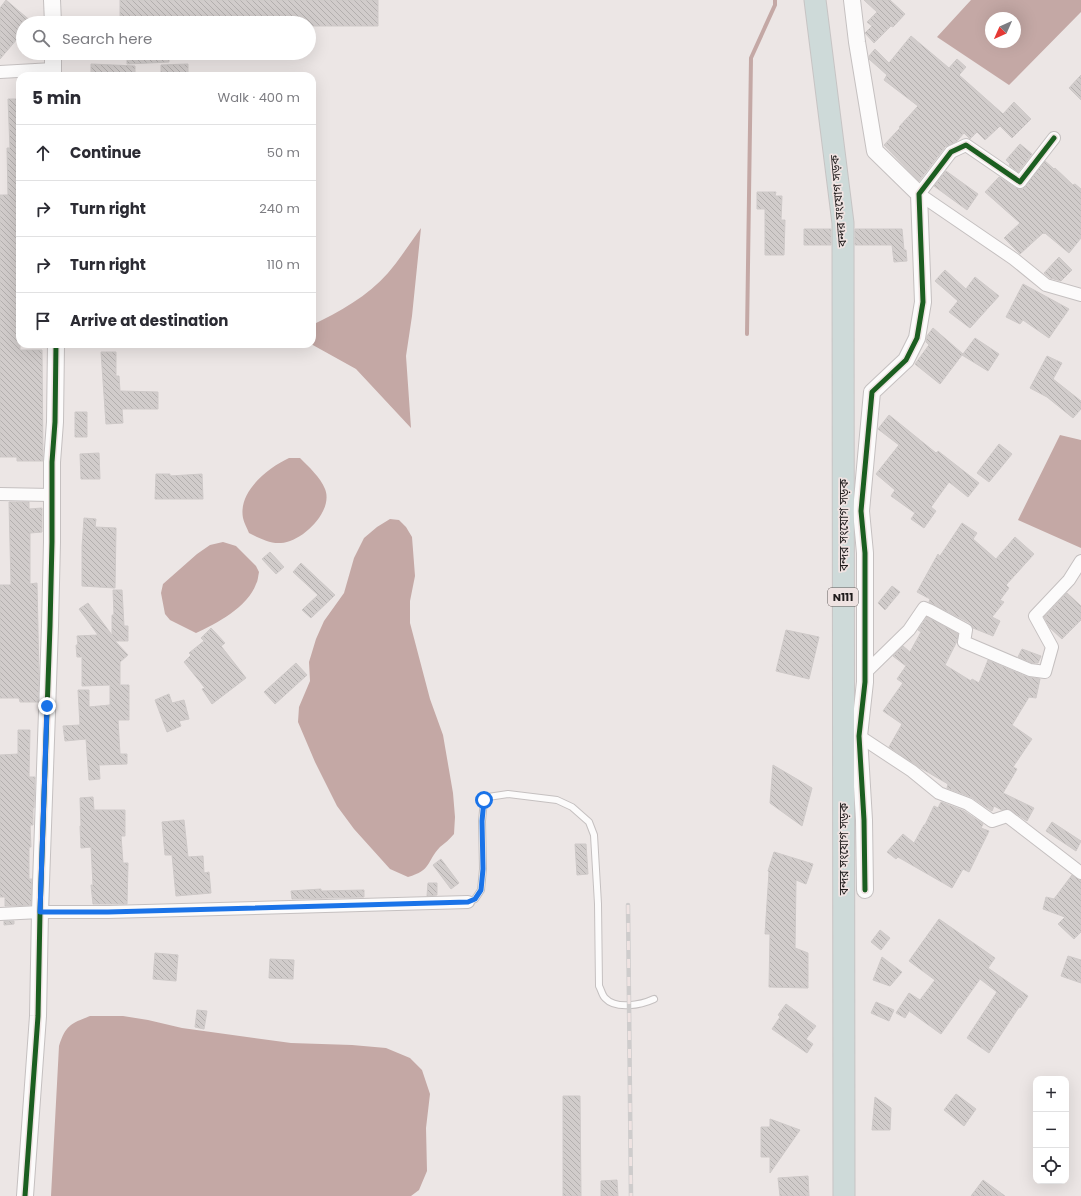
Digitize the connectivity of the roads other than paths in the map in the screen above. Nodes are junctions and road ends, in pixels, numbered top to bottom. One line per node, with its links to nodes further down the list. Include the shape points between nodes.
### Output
1 (52, 0): 4 (street)
2 (815, 0): 23 (highway, বন্দর সংযোগ সড়ক / N111, via 843,223)
3 (852, 0): 8 (street, via 875,151)
4 (53, 16)
5 (53, 66): 6 (street)
6 (0, 72)
7 (1054, 138): 8 (street, via 1020,182 966,145 951,152)
8 (919, 194): 9 (street, via 1014,259 1046,285); 14 (street, via 923,302 917,338 906,360 872,392 861,511 865,553)
9 (1081, 295)
10 (56, 348): 12 (street)
11 (0, 494): 12 (street)
12 (51, 495): 19 (street, via 50,626)
13 (1081, 561): 14 (street, via 1069,580 1035,616 1052,647 1045,672 1030,670 964,642 966,630 924,608 909,630)
14 (865, 673): 15 (street)
15 (859, 736): 16 (street, via 912,771 939,793 968,804 992,820 1007,816); 17 (street)
16 (1081, 874)
17 (866, 890)
18 (468, 902): 19 (street); 21 (lane, via 475,899 481,890 484,800 508,794 557,800 572,807 589,822 594,835 599,986 604,997 619,1005 644,1004)
19 (40, 912): 20 (street); 22 (street, via 38,1023)
20 (0, 914)
21 (654, 999)
22 (25, 1196)
23 (844, 1196)

